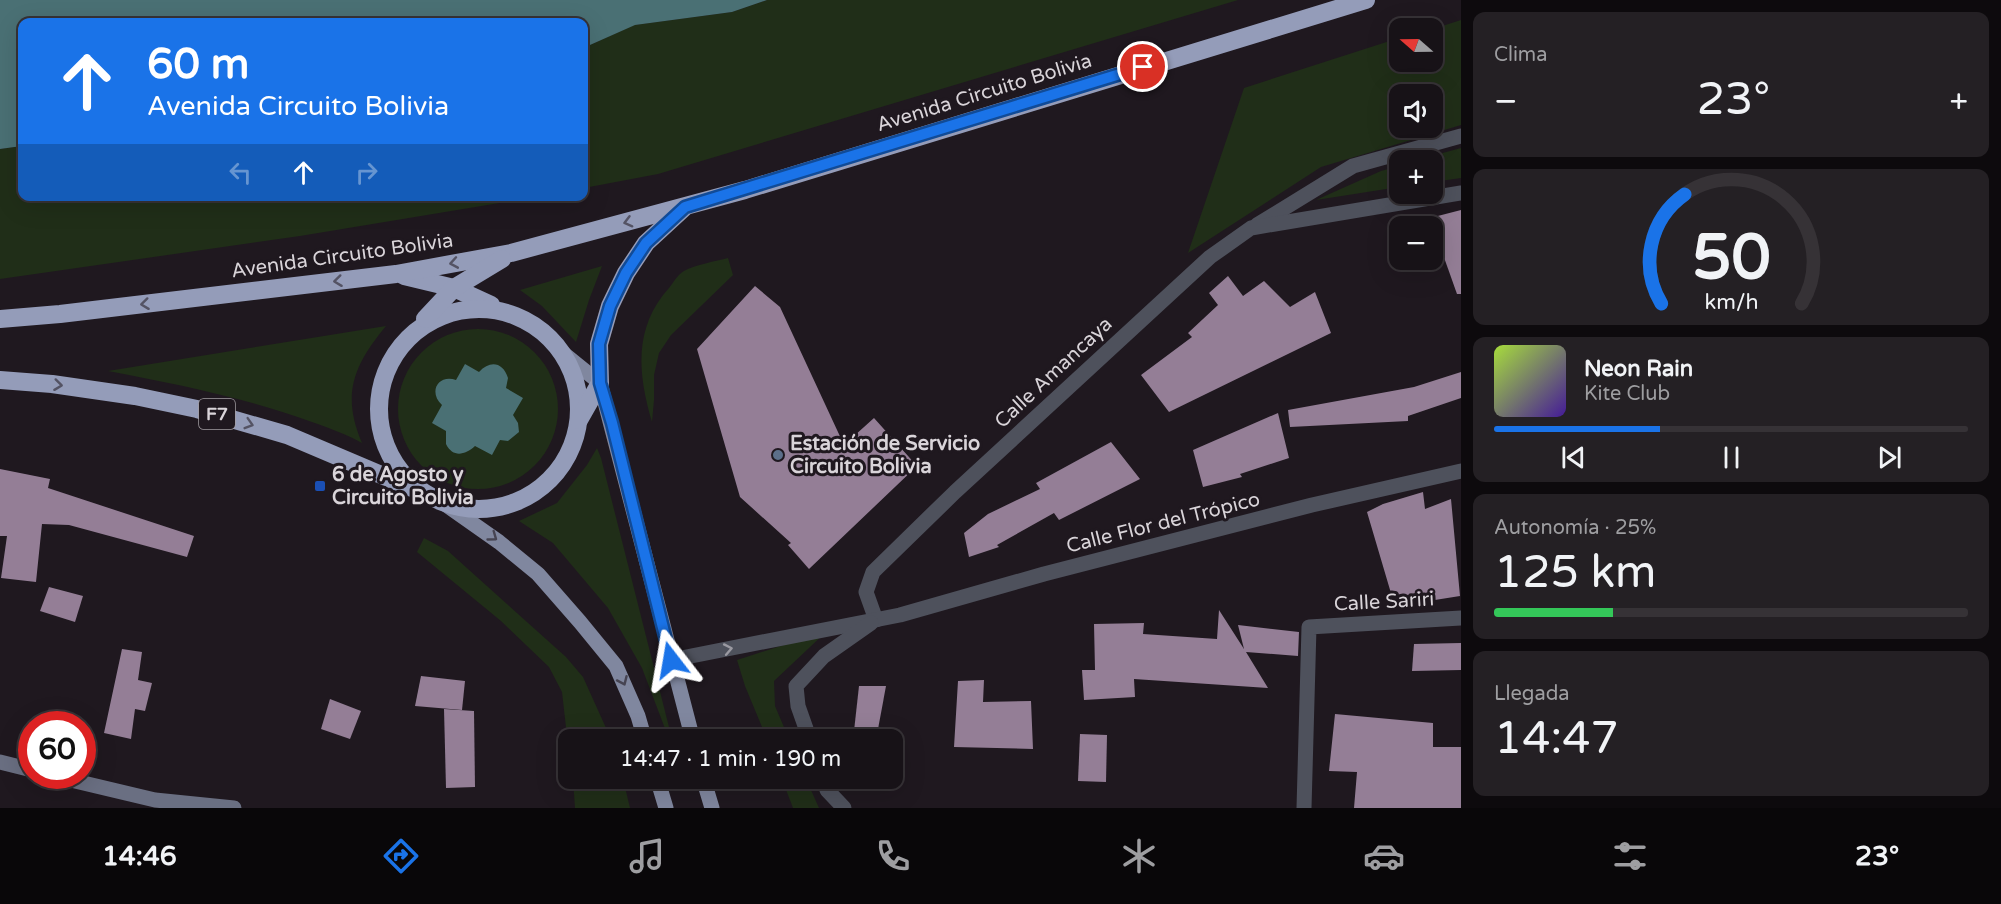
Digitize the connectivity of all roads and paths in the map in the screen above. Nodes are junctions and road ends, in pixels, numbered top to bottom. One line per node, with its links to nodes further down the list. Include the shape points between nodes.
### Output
1 (1366, 0): 4 (highway, Avenida Circuito Bolivia)
2 (1461, 136): 5 (street, via 1353,166)
3 (1461, 193): 5 (street, Calle Amancaya)
4 (685, 207): 6 (highway, Avenida Circuito Bolivia, one-way to 6); 14 (highway, Avenida Circuito Bolivia, via 646,243 610,306 599,344)
5 (1251, 228): 20 (street, Calle Amancaya, via 1210,256 873,572 866,592)
6 (511, 253): 7 (highway, Avenida Circuito Bolivia, one-way to 7); 8 (highway)
7 (396, 274): 8 (highway); 10 (highway, Avenida Circuito Bolivia, one-way to 10)
8 (454, 288): 9 (highway); 11 (highway)
9 (507, 312): 11 (highway, F7, via 458,310 441,315); 12 (highway, F7, via 534,323)
10 (0, 319)
11 (413, 333): 17 (highway, F7, via 386,371 379,416 392,459)
12 (563, 353): 14 (main road, F7); 15 (highway, F7, via 577,386)
13 (0, 380): 17 (highway, F7, one-way to 17, via 135,396 197,409 287,435)
14 (600, 383): 15 (highway, F7); 21 (main road)
15 (578, 421): 18 (highway, F7, via 576,437 561,466 524,498 485,509)
16 (1461, 471): 20 (street, Calle Flor del Trópico, via 1267,517)
17 (422, 492): 18 (highway, F7)
18 (445, 504): 22 (main road, F7, one-way to 22, via 538,574 580,622 616,666)
19 (1461, 618): 36 (street, Calle Sariri, via 1309,627)
20 (876, 620): 21 (street, one-way to 20); 24 (street, via 824,656 796,686)
21 (671, 660): 23 (main road)
22 (642, 729)
23 (690, 729)
24 (806, 729)
25 (0, 762): 26 (street)
26 (18, 766)
27 (96, 788): 31 (street)
28 (660, 789): 33 (main road)
29 (707, 789): 34 (main road)
30 (827, 789): 35 (street)
31 (154, 804): 32 (street)
32 (234, 808)
33 (666, 808)
34 (712, 808)
35 (844, 808)
36 (1304, 808)

